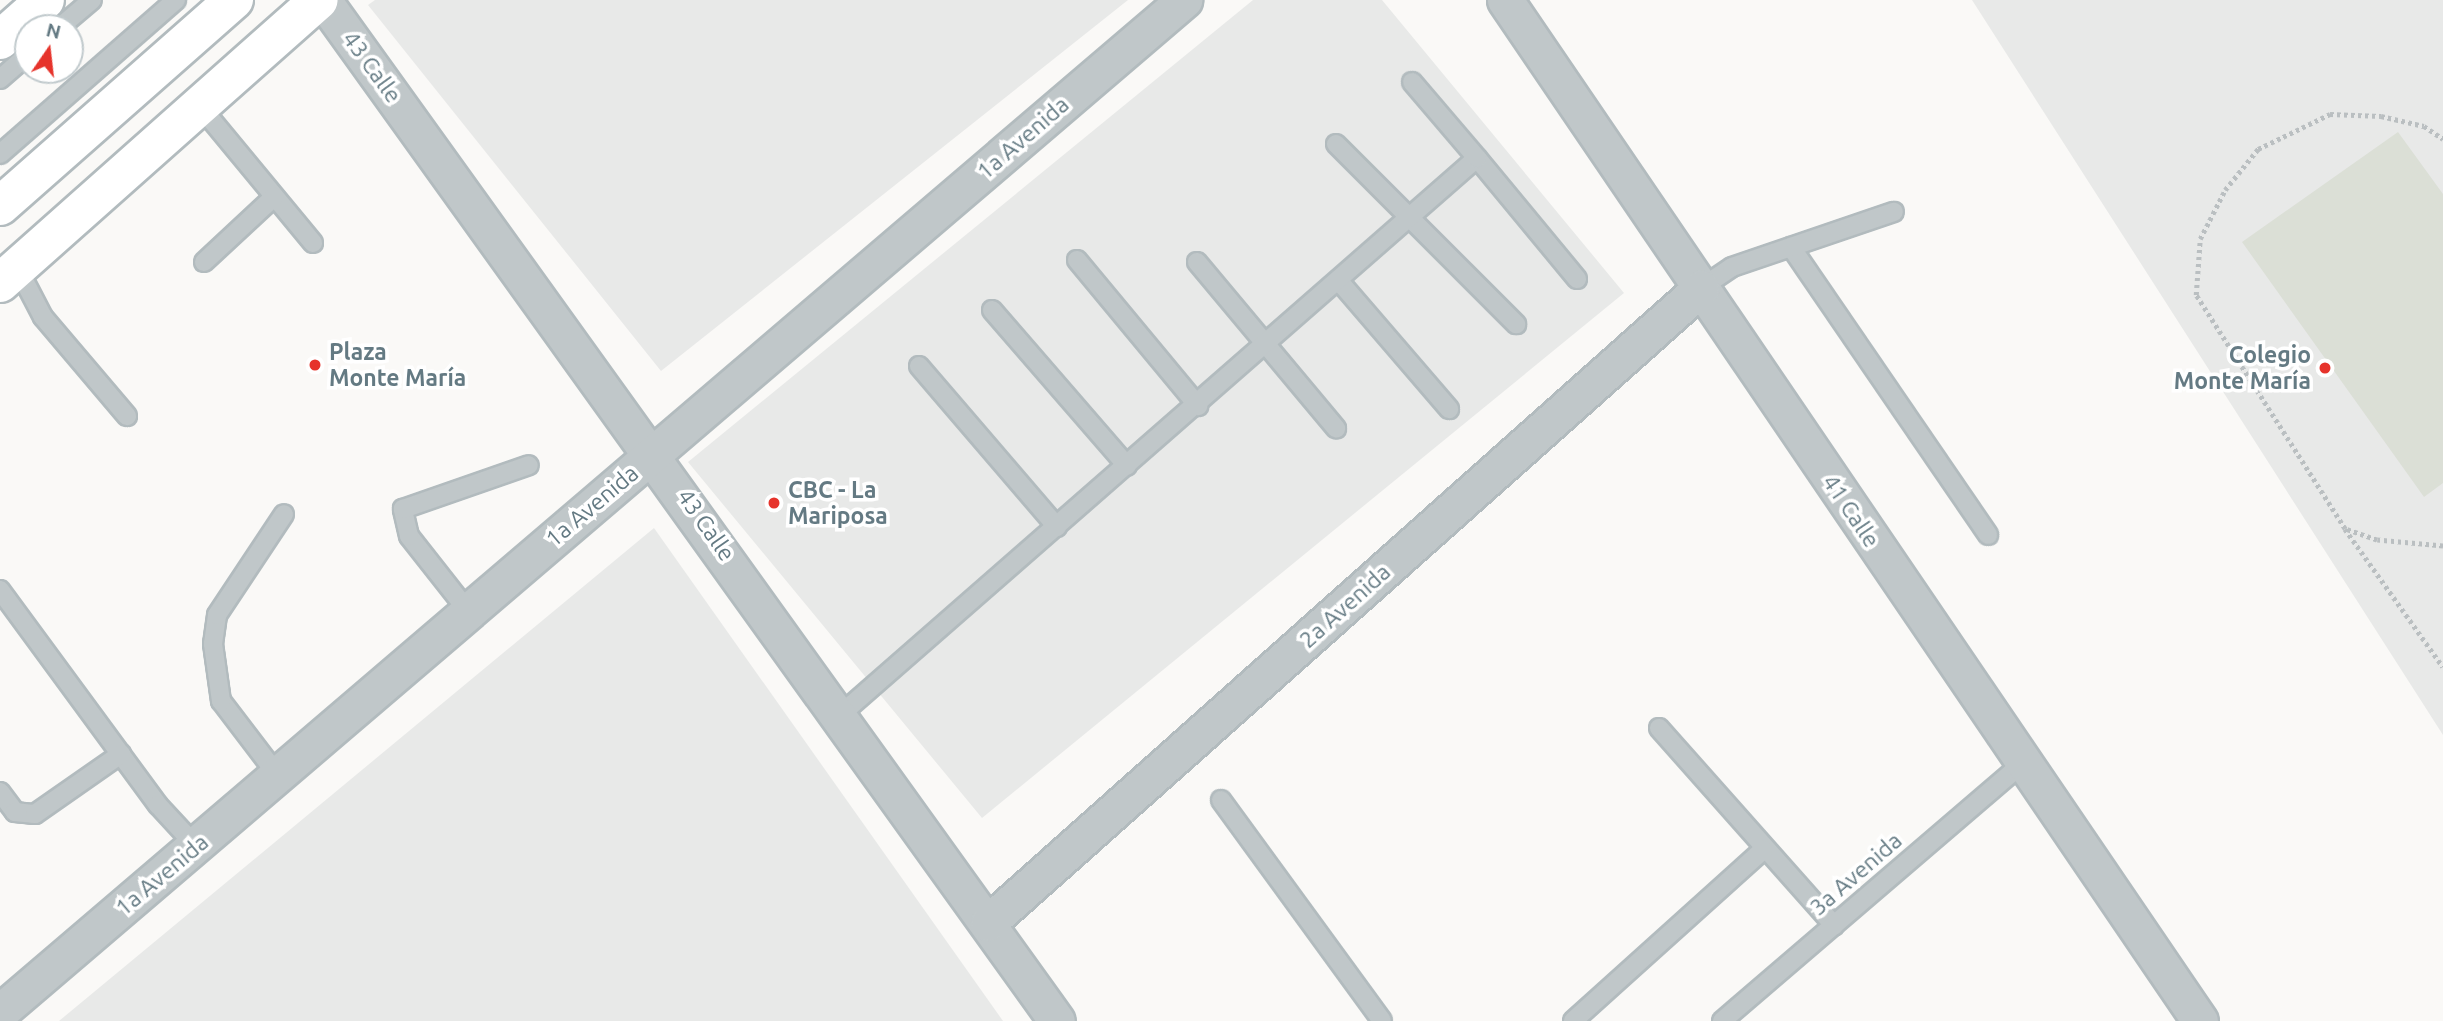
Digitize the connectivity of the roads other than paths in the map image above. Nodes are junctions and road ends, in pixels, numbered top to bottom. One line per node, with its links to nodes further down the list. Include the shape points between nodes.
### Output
1 (46, 0): 9 (main road)
2 (92, 0): 8 (lane)
3 (176, 0): 15 (lane)
4 (234, 0): 18 (main road)
5 (321, 0): 13 (main road); 38 (street, 43 Calle)
6 (1184, 0): 38 (street, 1a Avenida)
7 (1505, 0): 29 (street, 41 Calle)
8 (76, 14)
9 (0, 40)
10 (14, 67): 11 (lane)
11 (0, 79)
12 (1412, 82): 16 (lane)
13 (199, 105): 17 (lane); 26 (main road)
14 (1336, 144): 20 (lane)
15 (0, 154)
16 (1478, 158): 20 (lane); 27 (lane)
17 (274, 197): 21 (lane); 24 (lane)
18 (0, 206)
19 (1894, 212): 22 (lane)
20 (1414, 217): 28 (lane); 31 (lane)
21 (313, 243)
22 (1791, 247): 29 (lane, via 1732,267); 43 (lane)
23 (1077, 260): 34 (lane)
24 (204, 262)
25 (1197, 262): 32 (lane)
26 (9, 276): 36 (lane)
27 (1577, 279)
28 (1339, 281): 32 (lane); 35 (lane)
29 (1701, 288): 49 (street, 41 Calle); 55 (street, 2a Avenida)
30 (992, 310): 40 (lane)
31 (1516, 324)
32 (1264, 345): 34 (lane); 37 (lane)
33 (919, 366): 42 (lane)
34 (1198, 406): 40 (lane)
35 (1449, 410)
36 (127, 416)
37 (1336, 428)
38 (655, 454): 45 (street, 1a Avenida); 46 (street, 43 Calle)
39 (529, 465): 45 (lane, via 403,509 409,536)
40 (1127, 466): 42 (lane)
41 (284, 514): 50 (lane, via 217,615 214,644 222,701)
42 (1057, 527): 46 (lane)
43 (1988, 535)
44 (0, 590): 48 (lane)
45 (468, 611): 50 (street, 1a Avenida)
46 (840, 715): 55 (street, 43 Calle)
47 (1659, 728): 54 (lane)
48 (121, 754): 51 (lane, via 35,814 15,812); 53 (lane)
49 (2022, 764): 56 (lane, 3a Avenida); 62 (street, 41 Calle)
50 (279, 777): 53 (street, 1a Avenida)
51 (0, 792)
52 (1221, 800): 59 (lane)
53 (196, 846): 57 (street, 1a Avenida)
54 (1763, 850): 56 (lane); 60 (lane)
55 (988, 923): 58 (street, 43 Calle)
56 (1833, 925): 61 (lane, 3a Avenida)
57 (0, 1012)
58 (1057, 1021)
59 (1382, 1021)
60 (1573, 1021)
61 (1722, 1021)
62 (2200, 1021)

